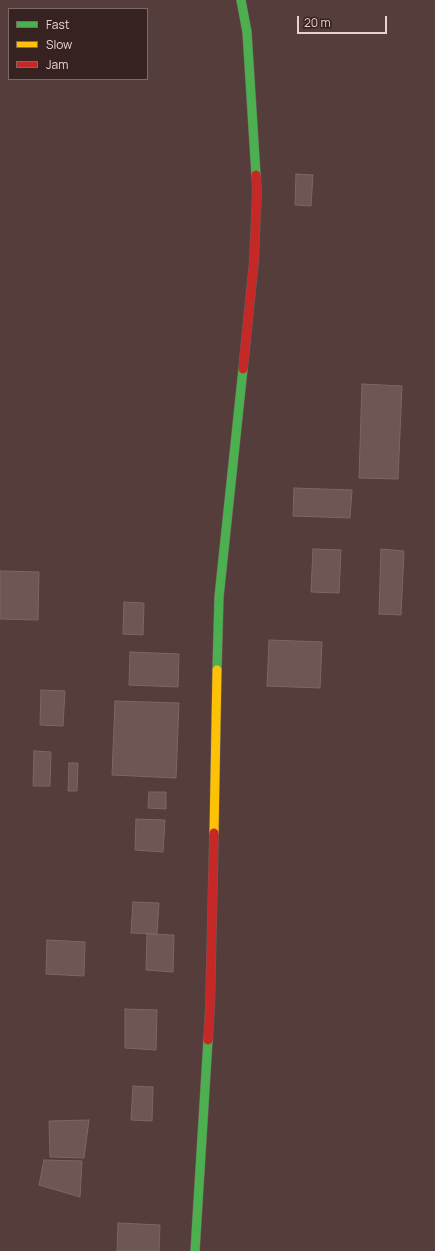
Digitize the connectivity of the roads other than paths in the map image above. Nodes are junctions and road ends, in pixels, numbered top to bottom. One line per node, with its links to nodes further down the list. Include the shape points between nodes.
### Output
1 (241, 0): 2 (street, via 247,32 257,191 254,261 219,597 210,1008)
2 (195, 1251)

